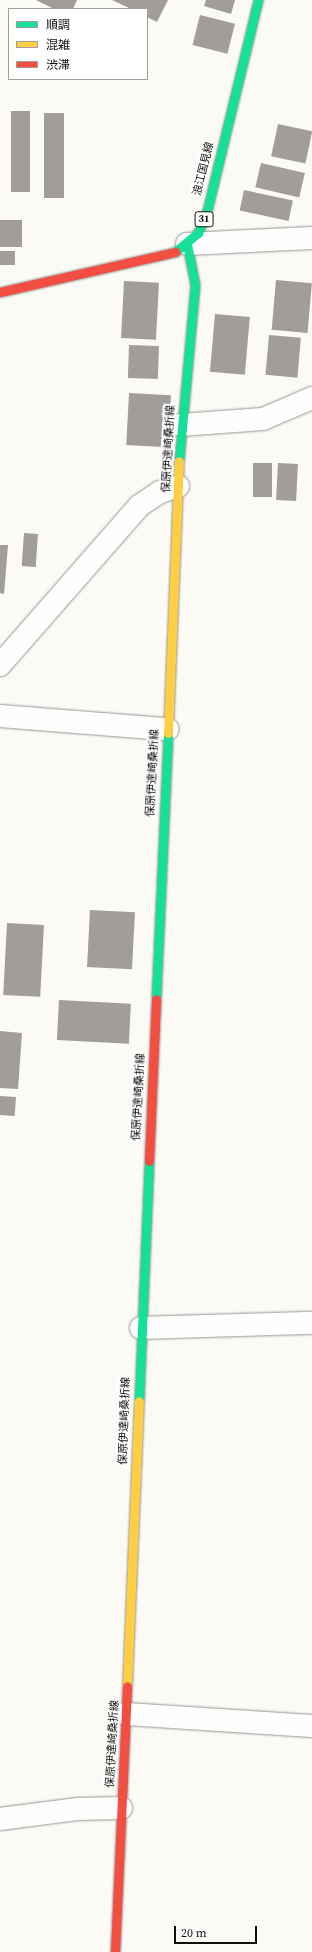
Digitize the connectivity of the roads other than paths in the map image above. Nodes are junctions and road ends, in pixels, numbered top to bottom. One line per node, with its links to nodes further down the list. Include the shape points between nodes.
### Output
1 (258, 0): 3 (main road, 浪江国見線 / 31, via 207,211 203,224)
2 (312, 238): 3 (street)
3 (187, 244): 4 (main road, 浪江国見線 / 31, via 175,252); 6 (main road, 保原伊達崎桑折線, via 195,285)
4 (0, 292)
5 (312, 398): 6 (street, via 263,419)
6 (181, 425): 7 (main road, 保原伊達崎桑折線)
7 (178, 486): 8 (street, via 160,492 139,506); 10 (main road, 保原伊達崎桑折線)
8 (0, 665)
9 (0, 716): 10 (street)
10 (167, 729): 12 (main road, 保原伊達崎桑折線)
11 (312, 1323): 12 (street)
12 (141, 1328): 13 (main road, 保原伊達崎桑折線)
13 (126, 1714): 14 (street); 15 (main road, 保原伊達崎桑折線)
14 (312, 1726)
15 (121, 1808): 16 (street, via 78,1809); 17 (main road, 保原伊達崎桑折線)
16 (0, 1819)
17 (115, 1952)

